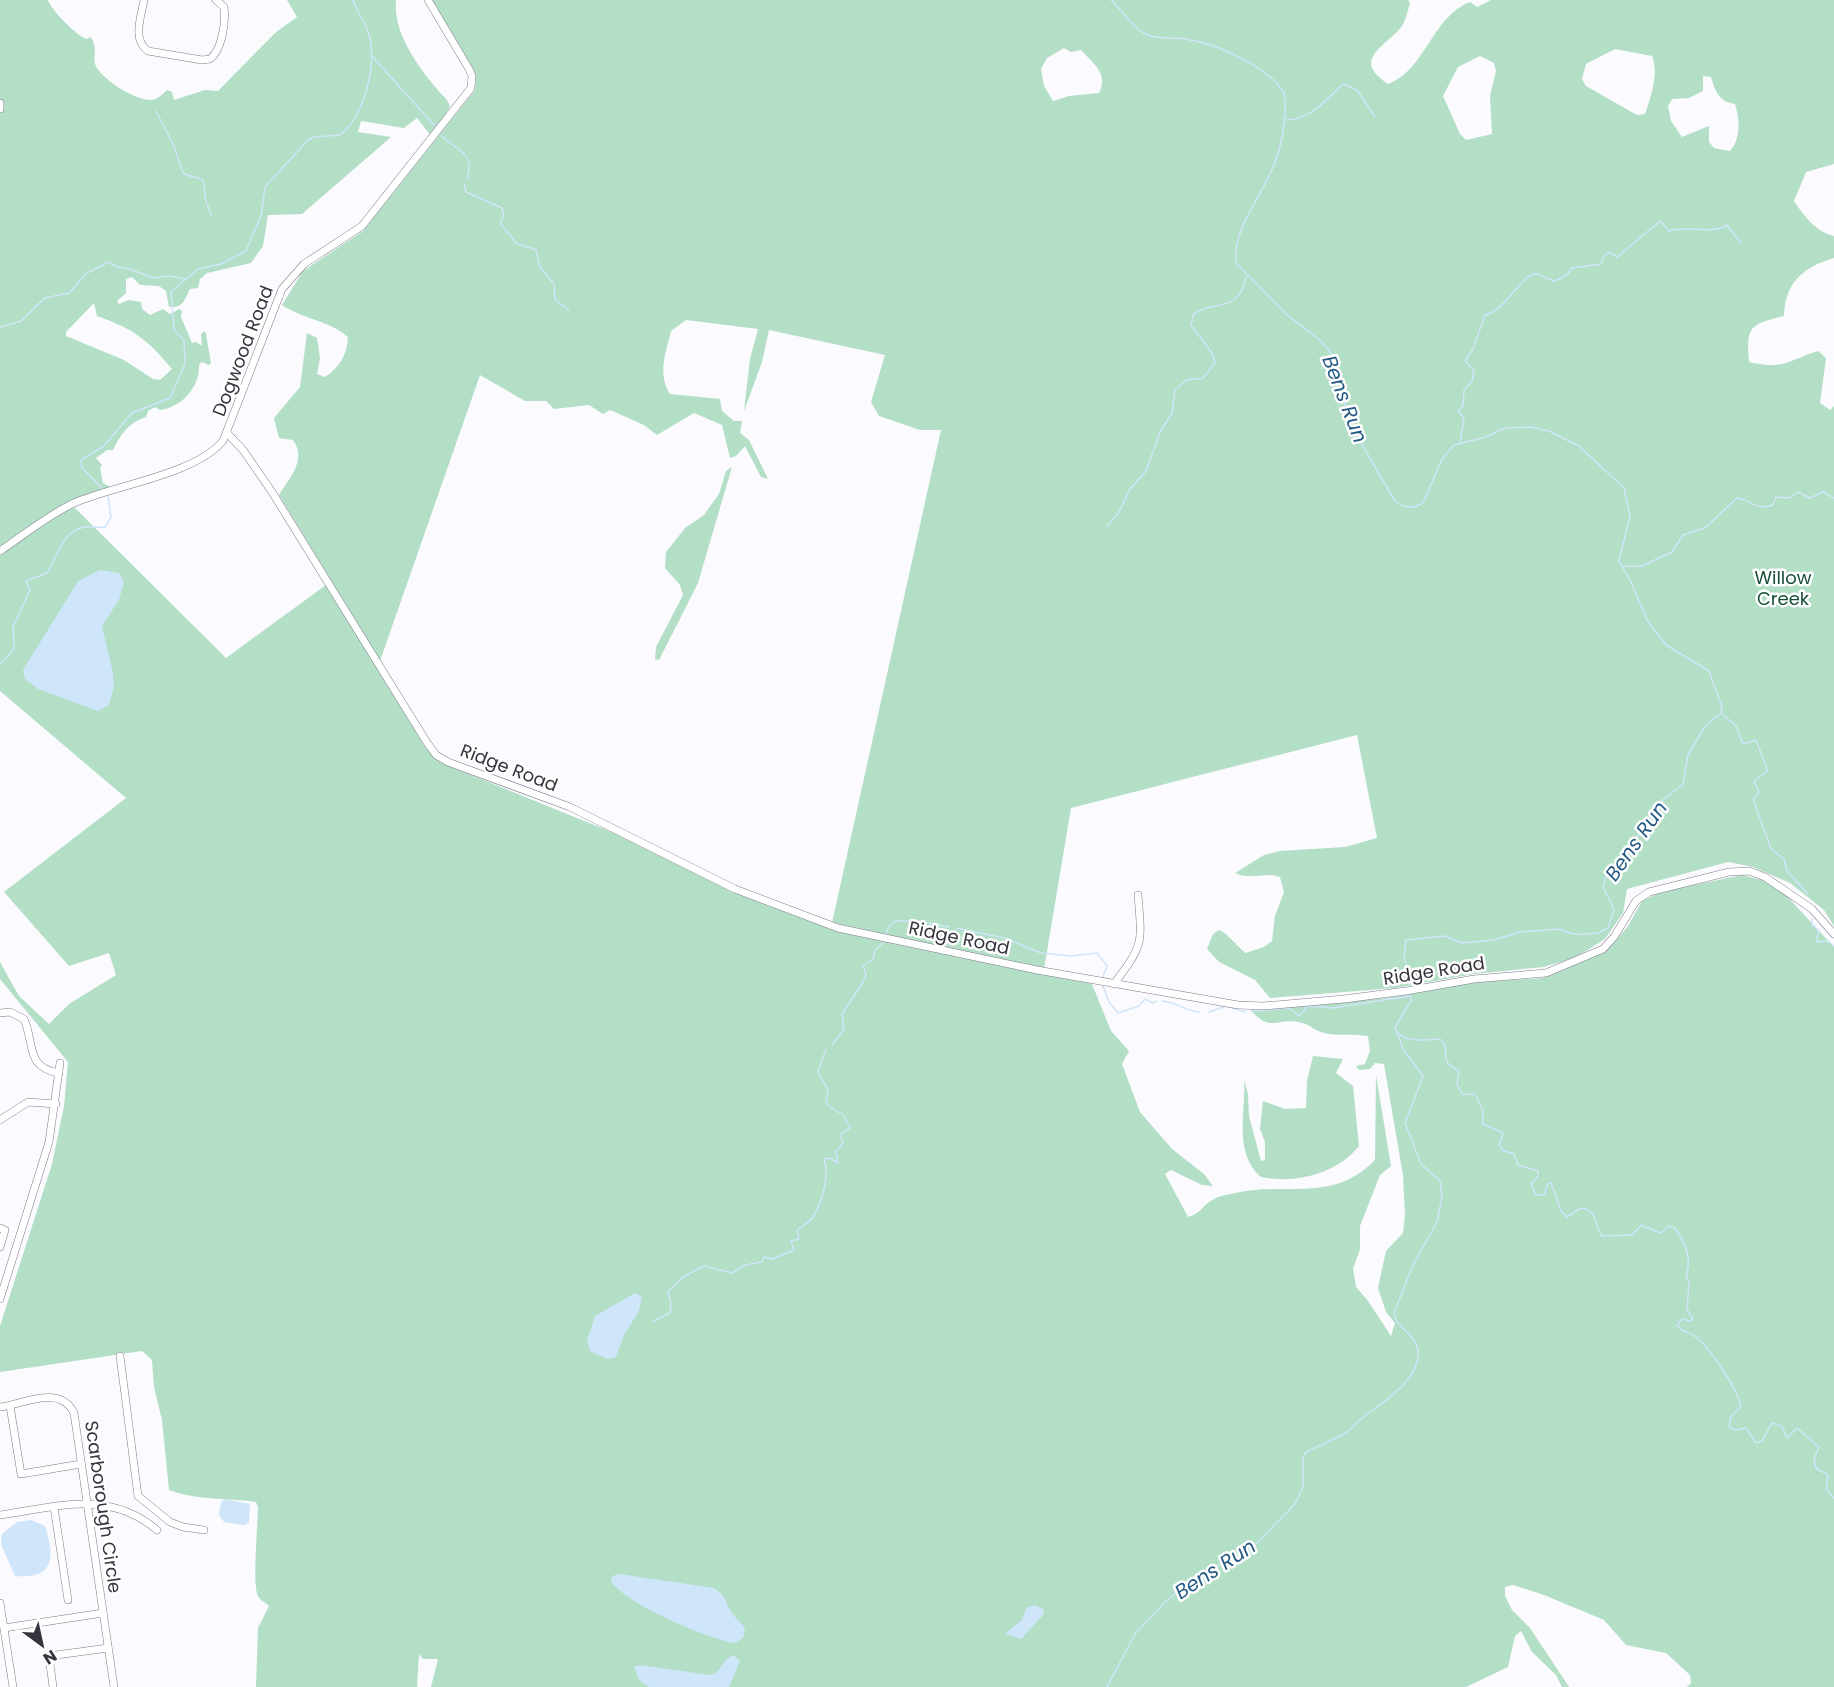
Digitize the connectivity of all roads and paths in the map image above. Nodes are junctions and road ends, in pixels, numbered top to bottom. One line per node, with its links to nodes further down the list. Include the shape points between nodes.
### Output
1 (144, 0): 2 (street, via 138,36 142,47 202,60 210,59 218,49 225,14)
2 (216, 0)
3 (428, 0): 6 (street, Dogwood Road, via 469,69 471,88 362,226 304,264 282,289)
4 (0, 103): 5 (street)
5 (0, 109)
6 (227, 433): 7 (street, Dogwood Road, via 206,455 65,508); 10 (street, Ridge Road, via 273,492 426,741 442,759 570,807 735,889 838,928)
7 (0, 551)
8 (1138, 895): 10 (street, via 1138,951)
9 (1833, 929): 10 (street, Ridge Road, via 1802,900 1766,877 1749,871 1729,872 1649,892 1636,901 1603,949 1554,970 1406,991 1250,1006)
10 (1114, 984)
11 (0, 1012): 13 (street, via 15,1013 24,1019 35,1060 47,1071)
12 (60, 1063): 13 (street)
13 (59, 1073): 14 (street)
14 (56, 1104): 15 (street, via 28,1102); 18 (street, via 45,1158)
15 (0, 1120)
16 (0, 1228): 17 (street, via 6,1230)
17 (0, 1247)
18 (0, 1299)
19 (120, 1356): 23 (street, via 137,1493)
20 (10, 1406): 21 (street, Scarborough Circle); 22 (street, Scarborough Circle, via 49,1397 68,1404 74,1413); 22 (street, via 21,1474)
21 (0, 1407)
22 (81, 1464): 24 (street, Scarborough Circle)
23 (142, 1502): 26 (street); 29 (street, via 178,1526)
24 (87, 1503): 25 (street); 26 (street); 32 (street, Scarborough Circle)
25 (54, 1507): 27 (street); 30 (street)
26 (135, 1514): 28 (street)
27 (0, 1515)
28 (158, 1530)
29 (204, 1530)
30 (68, 1600)
31 (0, 1603): 33 (street)
32 (104, 1613): 33 (street); 34 (street, Scarborough Circle)
33 (4, 1628): 35 (street)
34 (108, 1648): 36 (street, via 49,1656); 37 (street, Scarborough Circle)
35 (13, 1687)
36 (53, 1687)
37 (114, 1687)

